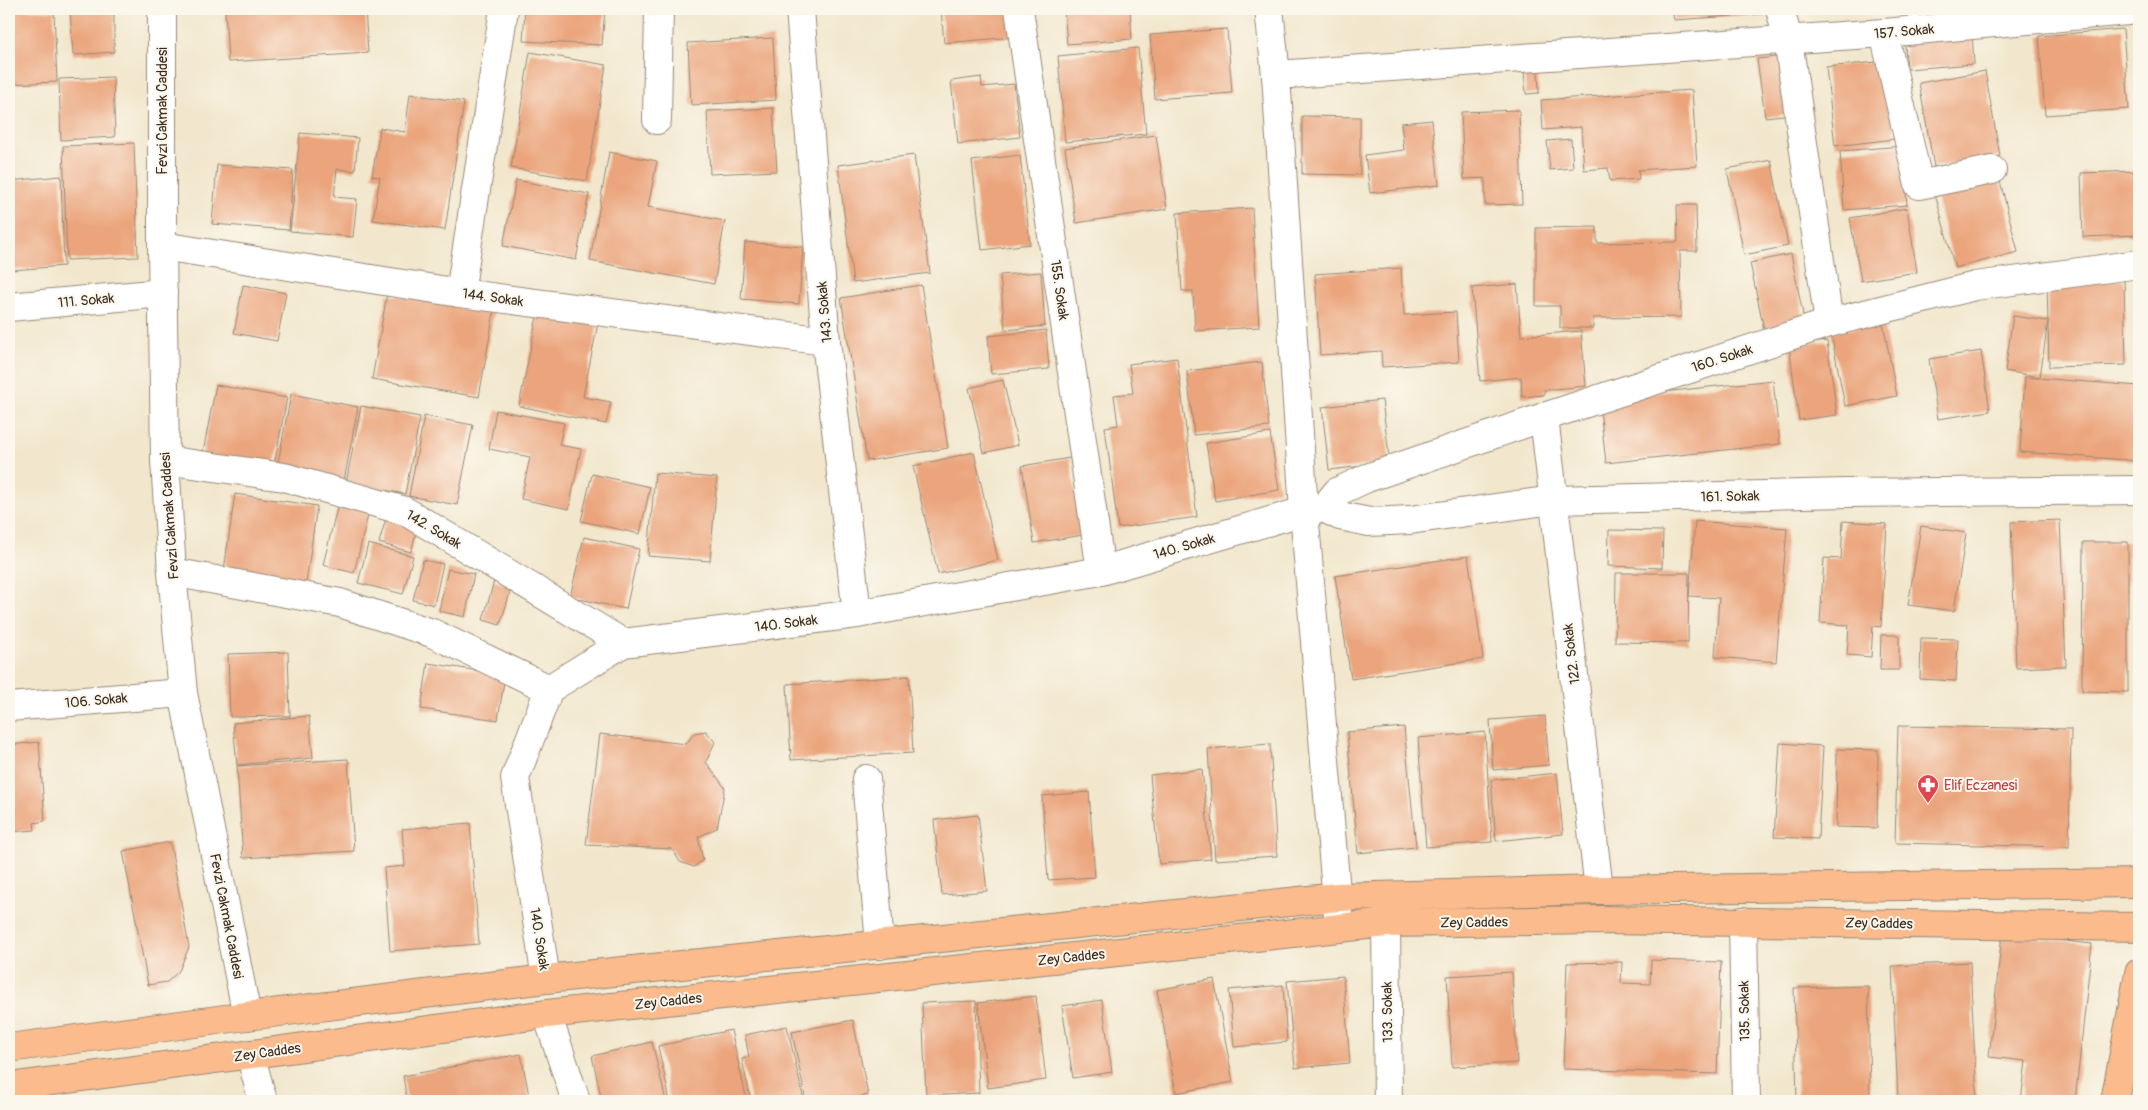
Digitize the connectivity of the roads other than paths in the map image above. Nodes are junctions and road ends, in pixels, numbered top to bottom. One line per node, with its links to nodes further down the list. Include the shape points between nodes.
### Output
1 (162, 9): 14 (street, Fevzi Cakmak Caddesi)
2 (504, 9): 17 (street)
3 (659, 9): 12 (street)
4 (800, 9): 20 (street, 143. Sokak)
5 (1019, 9): 26 (street, 155. Sokak)
6 (1269, 9): 11 (street)
7 (1780, 9): 10 (street)
8 (2139, 10): 9 (street, 157. Sokak)
9 (1884, 33): 10 (street, 157. Sokak); 13 (street, via 1919,185)
10 (1788, 40): 11 (street, 157. Sokak); 19 (street)
11 (1276, 75): 25 (street)
12 (657, 120)
13 (1992, 170)
14 (162, 246): 16 (street, Fevzi Cakmak Caddesi); 17 (street, 144. Sokak)
15 (2139, 264): 19 (street, 160. Sokak, via 1975,286)
16 (163, 293): 18 (street, 111. Sokak); 22 (street, Fevzi Cakmak Caddesi)
17 (460, 293): 20 (street, 144. Sokak)
18 (9, 307)
19 (1828, 323): 21 (street, 160. Sokak)
20 (826, 341): 28 (street, 143. Sokak)
21 (1544, 417): 24 (street, 122. Sokak); 25 (street, 160. Sokak, via 1367,478 1337,492)
22 (165, 460): 27 (street, Fevzi Cakmak Caddesi); 29 (street, 142. Sokak, via 284,477 405,511)
23 (2139, 490): 24 (street, 161. Sokak)
24 (1553, 500): 25 (street, 161. Sokak, via 1410,520 1369,522); 35 (street, 122. Sokak)
25 (1314, 509): 26 (street, 140. Sokak); 36 (street)
26 (1101, 571): 28 (street, 140. Sokak)
27 (172, 572): 30 (street, via 340,602 432,632); 31 (street, Fevzi Cakmak Caddesi)
28 (858, 614): 29 (street, 140. Sokak)
29 (624, 643): 30 (street, 140. Sokak)
30 (548, 688): 43 (street, 140. Sokak, via 515,778)
31 (182, 694): 32 (street, 106. Sokak); 45 (street, Fevzi Cakmak Caddesi)
32 (9, 707)
33 (866, 779): 41 (street)
34 (2139, 883): 35 (main road, Zey Caddes)
35 (1599, 890): 36 (main road, Zey Caddes)
36 (1338, 897): 39 (street); 41 (main road, Zey Caddes)
37 (1743, 922): 38 (main road, Zey Caddes); 40 (main road, Zey Caddes); 52 (street, 135. Sokak)
38 (1386, 923): 39 (main road, Zey Caddes); 51 (street, 133. Sokak)
39 (1339, 927): 44 (main road, Zey Caddes)
40 (2139, 927)
41 (880, 944): 43 (main road, Zey Caddes)
42 (2139, 973): 53 (main road)
43 (546, 979): 45 (main road, Zey Caddes)
44 (547, 1014): 47 (main road, Zey Caddes); 50 (street)
45 (247, 1016): 46 (main road, Zey Caddes)
46 (9, 1048)
47 (250, 1054): 48 (main road, Zey Caddes); 49 (street)
48 (9, 1087)
49 (262, 1101)
50 (576, 1101)
51 (1388, 1101)
52 (1746, 1101)
53 (2116, 1101)

